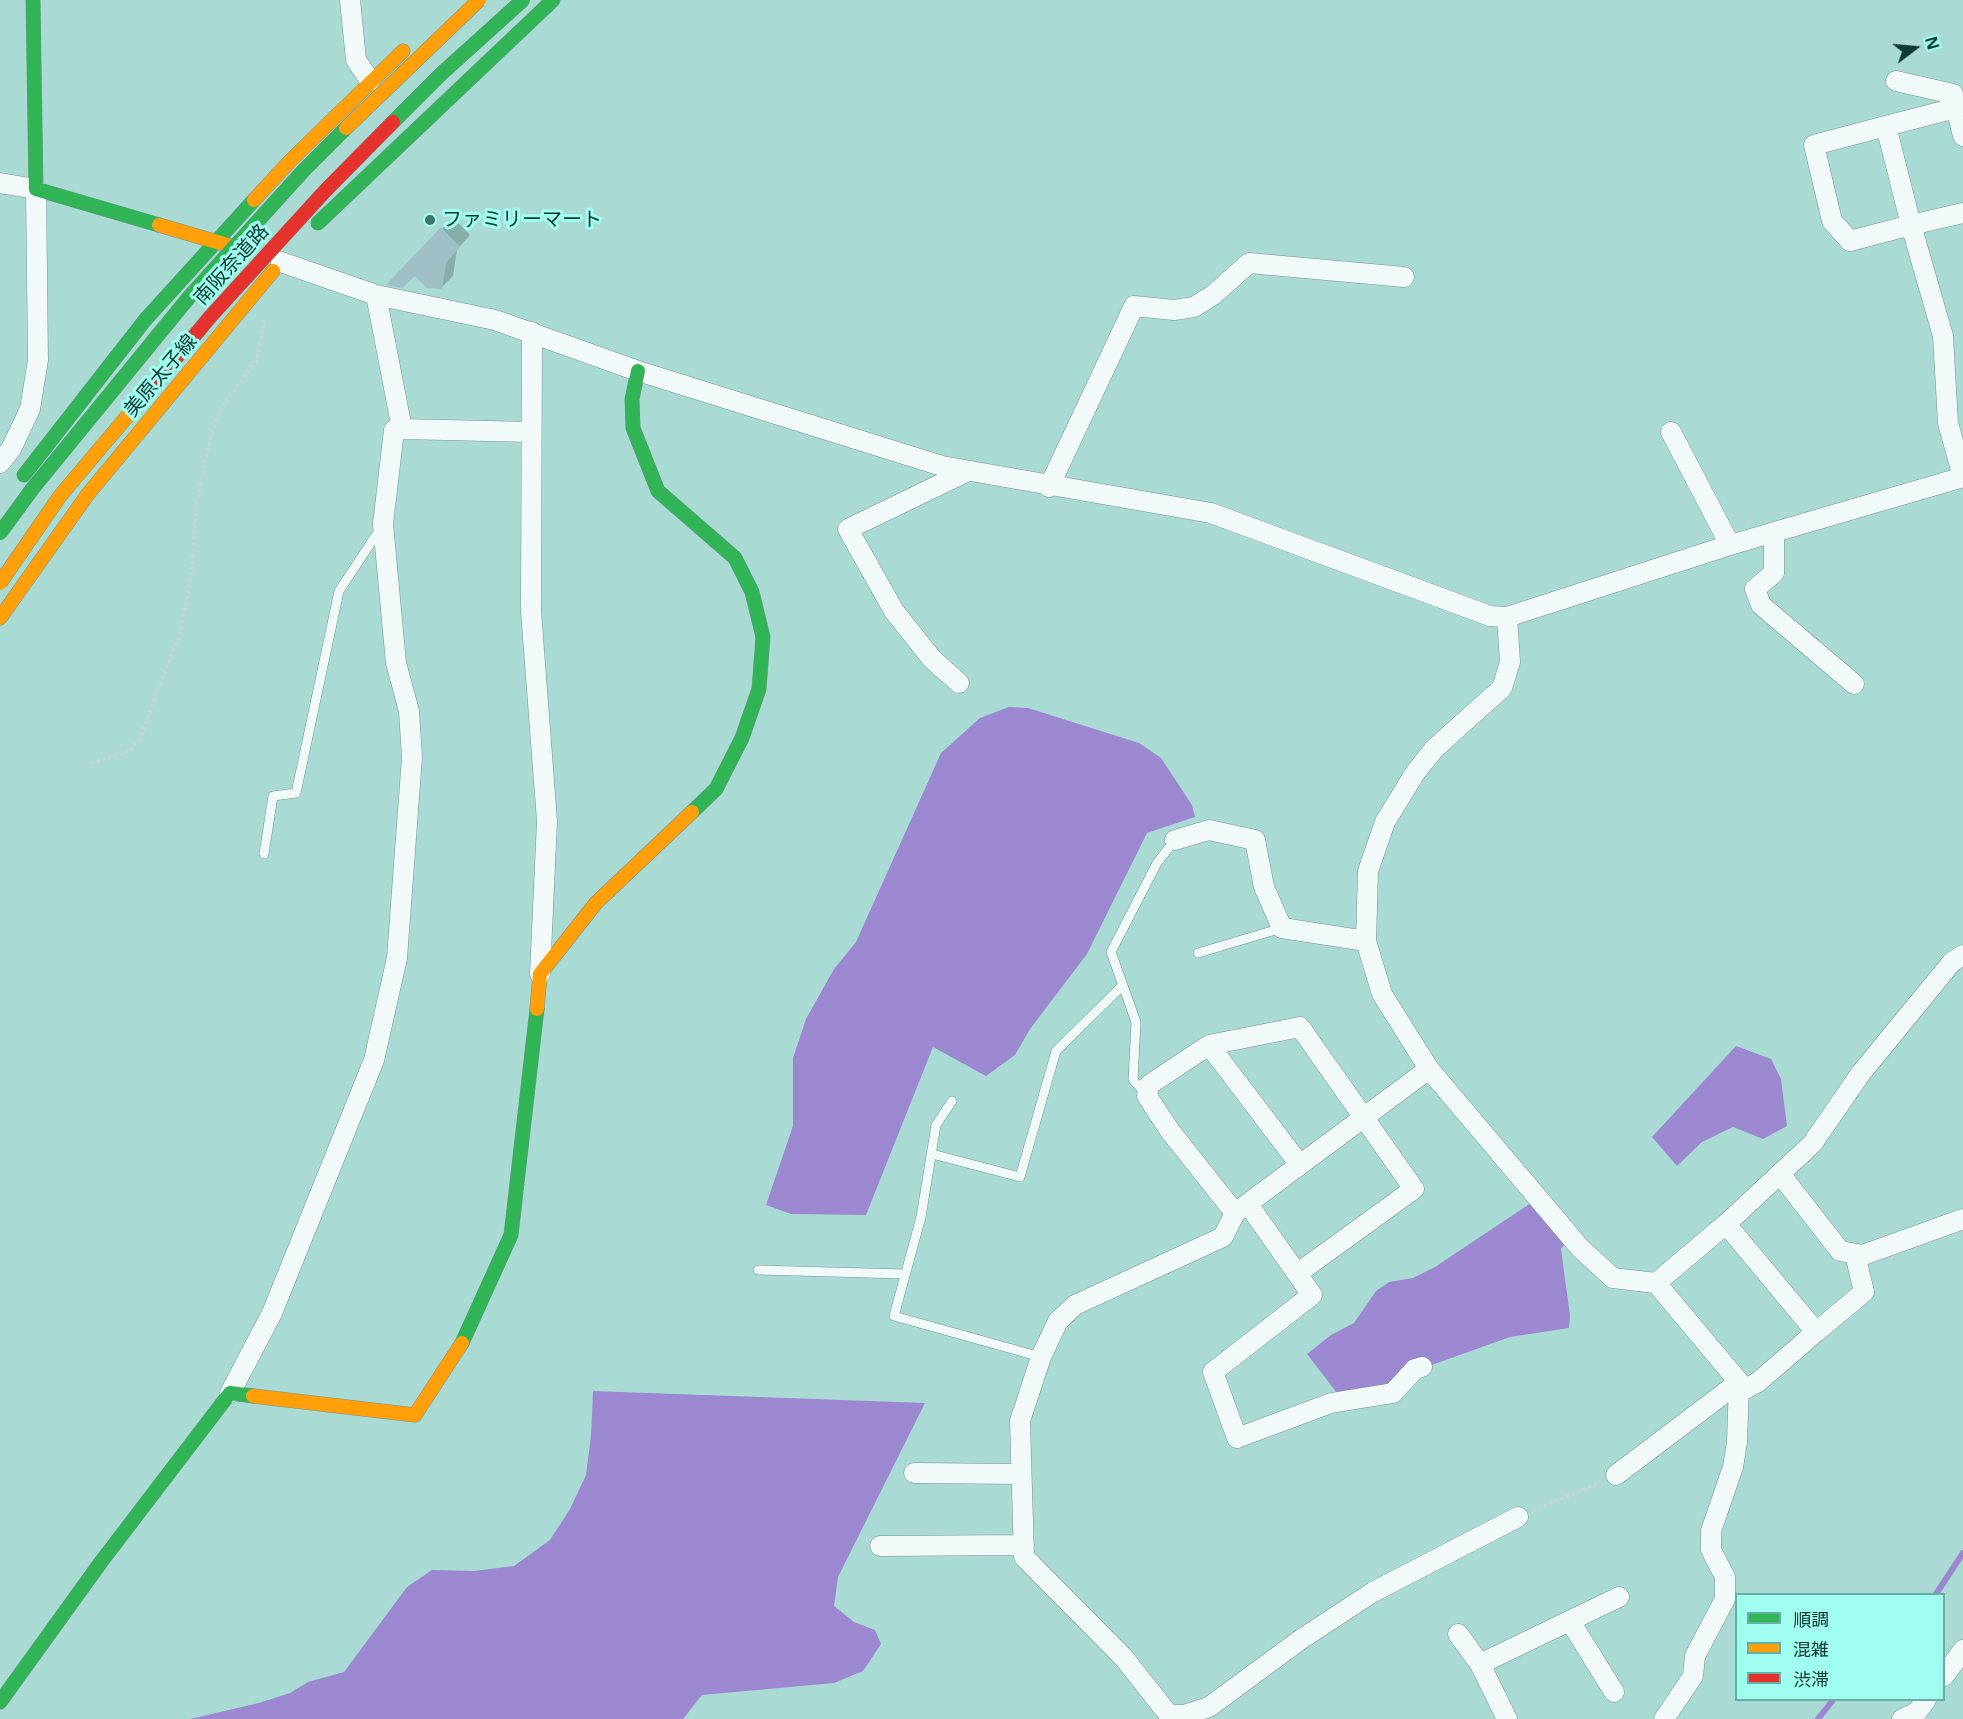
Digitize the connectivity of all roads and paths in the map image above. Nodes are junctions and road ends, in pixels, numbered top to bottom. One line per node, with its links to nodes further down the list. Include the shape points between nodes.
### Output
1 (33, 0): 13 (main road)
2 (350, 0): 7 (street, via 356,60)
3 (479, 0): 33 (main road, 南阪奈道路, bridge, via 304,170 190,296)
4 (523, 0): 36 (main road, 南阪奈道路, bridge, via 358,157 210,317 60,496)
5 (553, 0): 16 (main road, via 336,202)
6 (410, 44): 7 (main road)
7 (370, 81): 17 (main road)
8 (1896, 81): 9 (street, via 1953,94)
9 (1956, 108): 10 (street); 11 (street)
10 (1886, 126): 15 (street); 15 (street, via 1814,145 1832,221 1850,241)
11 (1963, 136)
12 (0, 183): 13 (street)
13 (36, 189): 17 (main road); 27 (street, via 38,360 30,409)
14 (1963, 213): 15 (street)
15 (1911, 225): 29 (street, via 1943,336 1947,423)
16 (305, 237)
17 (216, 242): 18 (main road); 31 (main road, via 145,320)
18 (285, 258): 20 (main road, 美原太子線); 21 (street)
19 (1404, 277): 30 (street, via 1249,263 1194,307 1174,310 1134,306)
20 (256, 290): 38 (main road, 美原太子線, via 88,494); 41 (path, via 264,325 256,361 218,411 199,491 191,578 180,632 141,736 130,751)
21 (376, 295): 22 (street, via 495,320); 24 (street)
22 (532, 332): 23 (street); 25 (street)
23 (638, 371): 28 (street); 48 (main road, via 632,399 633,428 658,491 735,558 752,592 763,637 759,689 742,738 716,789 596,903)
24 (402, 429): 25 (street); 32 (street, via 394,430)
25 (531, 432): 48 (street, via 531,611 547,821)
26 (1671, 432): 35 (street)
27 (0, 463)
28 (968, 471): 30 (street); 39 (street, via 848,529 894,611 932,659)
29 (1963, 477): 34 (street)
30 (1049, 487): 37 (street, via 1211,513 1490,616)
31 (14, 489)
32 (383, 524): 43 (lane, via 339,591 296,793 273,796); 70 (street, via 396,663 409,711 412,757 397,958 375,1060 272,1313)
33 (0, 532)
34 (1774, 532): 35 (street); 40 (street, via 1774,573 1755,589 1761,605)
35 (1730, 544): 37 (street)
36 (0, 583)
37 (1507, 617): 45 (street, via 1510,662 1502,688 1434,748 1385,822 1368,871)
38 (0, 618)
39 (959, 683)
40 (1854, 684)
41 (91, 763)
42 (1174, 840): 44 (street, via 1209,830 1255,840 1264,887); 49 (lane, via 1157,863 1112,952)
43 (264, 854)
44 (1282, 928): 45 (street); 46 (lane)
45 (1366, 941): 51 (street, via 1382,994)
46 (1197, 953)
47 (1963, 955): 57 (street, via 1952,963 1861,1073 1812,1144)
48 (540, 974): 70 (main road, via 511,1235 458,1354 415,1415)
49 (1123, 985): 52 (lane, via 1136,1022 1133,1080); 55 (lane, via 1056,1051 1020,1178)
50 (1209, 1045): 52 (street, via 1149,1085); 54 (street, via 1300,1027); 56 (street)
51 (1429, 1069): 54 (street); 65 (street, via 1581,1249 1613,1278)
52 (1147, 1096): 58 (street, via 1170,1131)
53 (952, 1101): 55 (lane, via 936,1125)
54 (1365, 1118): 56 (street); 63 (street, via 1414,1189)
55 (932, 1154): 64 (lane, via 921,1217)
56 (1300, 1165): 58 (street)
57 (1781, 1175): 60 (street); 61 (street, via 1840,1251)
58 (1241, 1209): 63 (street); 67 (street, via 1224,1238 1075,1305 1058,1322)
59 (1963, 1219): 61 (street, via 1863,1255)
60 (1726, 1224): 65 (street); 66 (street)
61 (1855, 1254): 66 (street, via 1864,1292)
62 (758, 1270): 64 (lane)
63 (1298, 1273): 68 (street, via 1312,1295 1213,1372 1237,1438 1331,1402 1393,1393 1415,1369)
64 (905, 1274): 67 (lane, via 894,1316)
65 (1656, 1283): 69 (street)
66 (1816, 1332): 69 (street, via 1758,1382)
67 (1041, 1357): 72 (street, via 1020,1421)
68 (1422, 1367)
69 (1739, 1387): 73 (street); 87 (street, via 1733,1467 1711,1531 1711,1550 1725,1577 1725,1599 1695,1656 1693,1676)
70 (230, 1393): 85 (main road)
71 (914, 1473): 72 (street)
72 (1020, 1474): 75 (street)
73 (1616, 1475): 74 (path)
74 (1518, 1517): 75 (street, via 1373,1592 1209,1707 1184,1715 1169,1715 1124,1658 1024,1557)
75 (1024, 1545): 76 (street)
76 (880, 1546)
77 (1619, 1597): 78 (street)
78 (1569, 1621): 81 (street); 83 (street)
79 (1458, 1634): 81 (street)
80 (1963, 1650): 82 (street)
81 (1480, 1664): 86 (street)
82 (1945, 1675)
83 (1614, 1692)
84 (1925, 1701): 88 (street, via 1917,1712)
85 (0, 1702)
86 (1508, 1719)
87 (1664, 1719)
88 (1902, 1719)

